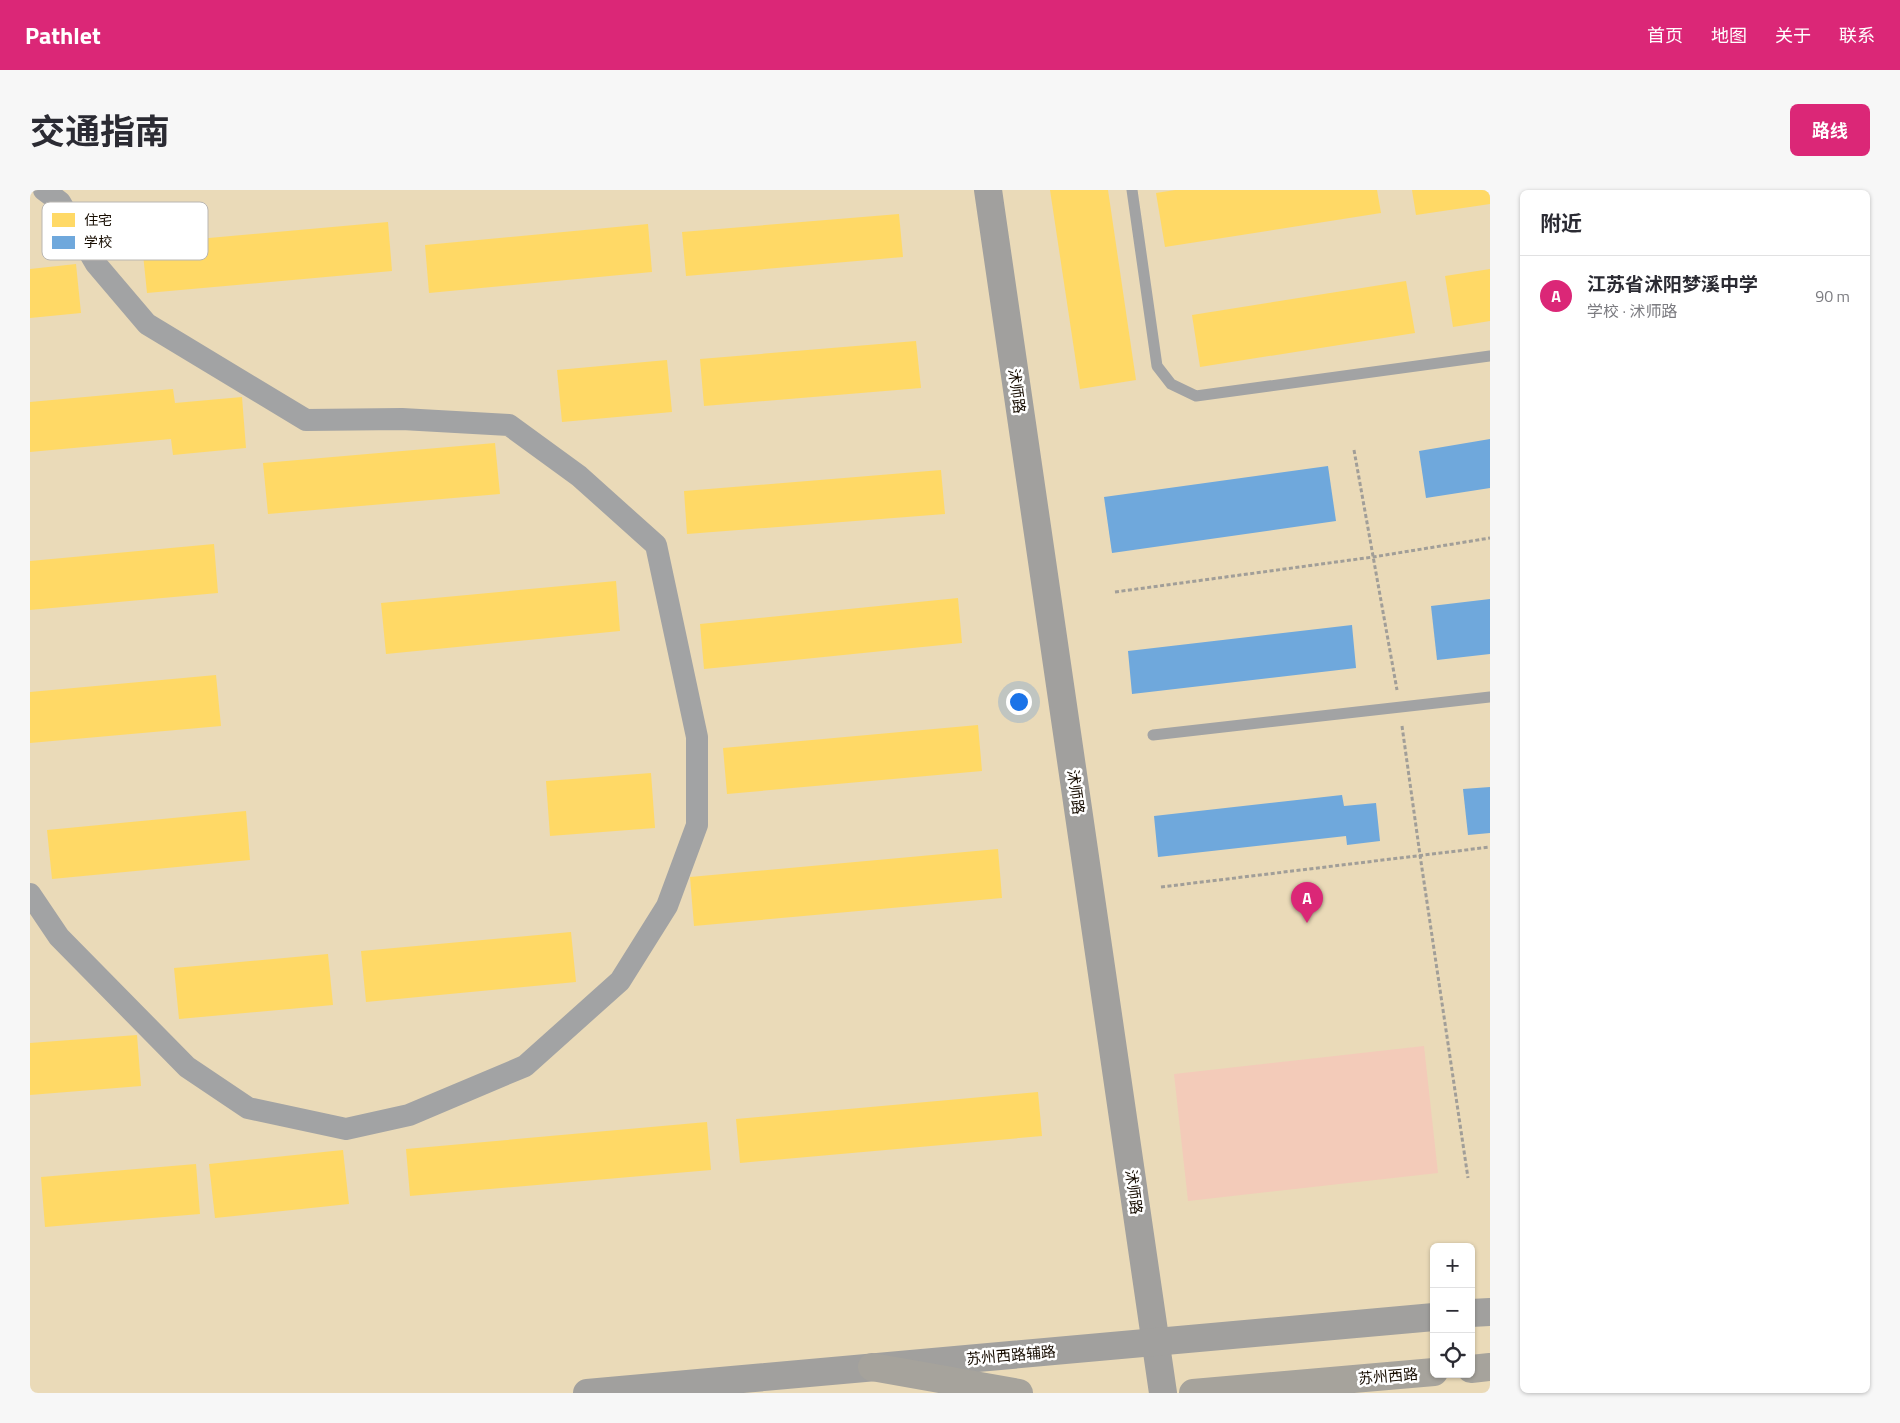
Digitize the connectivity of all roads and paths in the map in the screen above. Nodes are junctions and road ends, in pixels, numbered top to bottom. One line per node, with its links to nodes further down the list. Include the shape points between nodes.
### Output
1 (44, 190): 4 (street)
2 (988, 190): 22 (street, 沭师路)
3 (1132, 190): 6 (lane, via 1157,366 1171,384 1196,396)
4 (60, 202)
5 (94, 260): 17 (street, via 147,324 306,420 402,419 509,425 579,476 656,545 697,737 697,825 667,906 620,981 526,1066 409,1115 346,1129 248,1108 187,1067 59,937)
6 (1490, 356)
7 (1354, 450): 9 (path)
8 (1490, 538): 9 (path)
9 (1373, 557): 10 (path); 12 (path)
10 (1115, 592)
11 (1490, 697): 12 (lane)
12 (1400, 707): 13 (lane); 15 (path)
13 (1153, 735)
14 (1490, 847): 15 (path)
15 (1420, 855): 16 (path); 18 (path)
16 (1161, 887)
17 (30, 894)
18 (1468, 1178)
19 (1490, 1312): 20 (street)
20 (1475, 1313)
21 (1430, 1317): 22 (street, 苏州西路辅路)
22 (1156, 1342): 23 (street, 苏州西路辅路); 29 (street, 沭师路)
23 (872, 1367): 27 (street, 苏州西路辅路); 28 (main road)
24 (1490, 1367): 25 (main road)
25 (1475, 1369)
26 (1430, 1372): 30 (main road, 苏州西路)
27 (587, 1393)
28 (1019, 1393)
29 (1163, 1393)
30 (1193, 1393)

